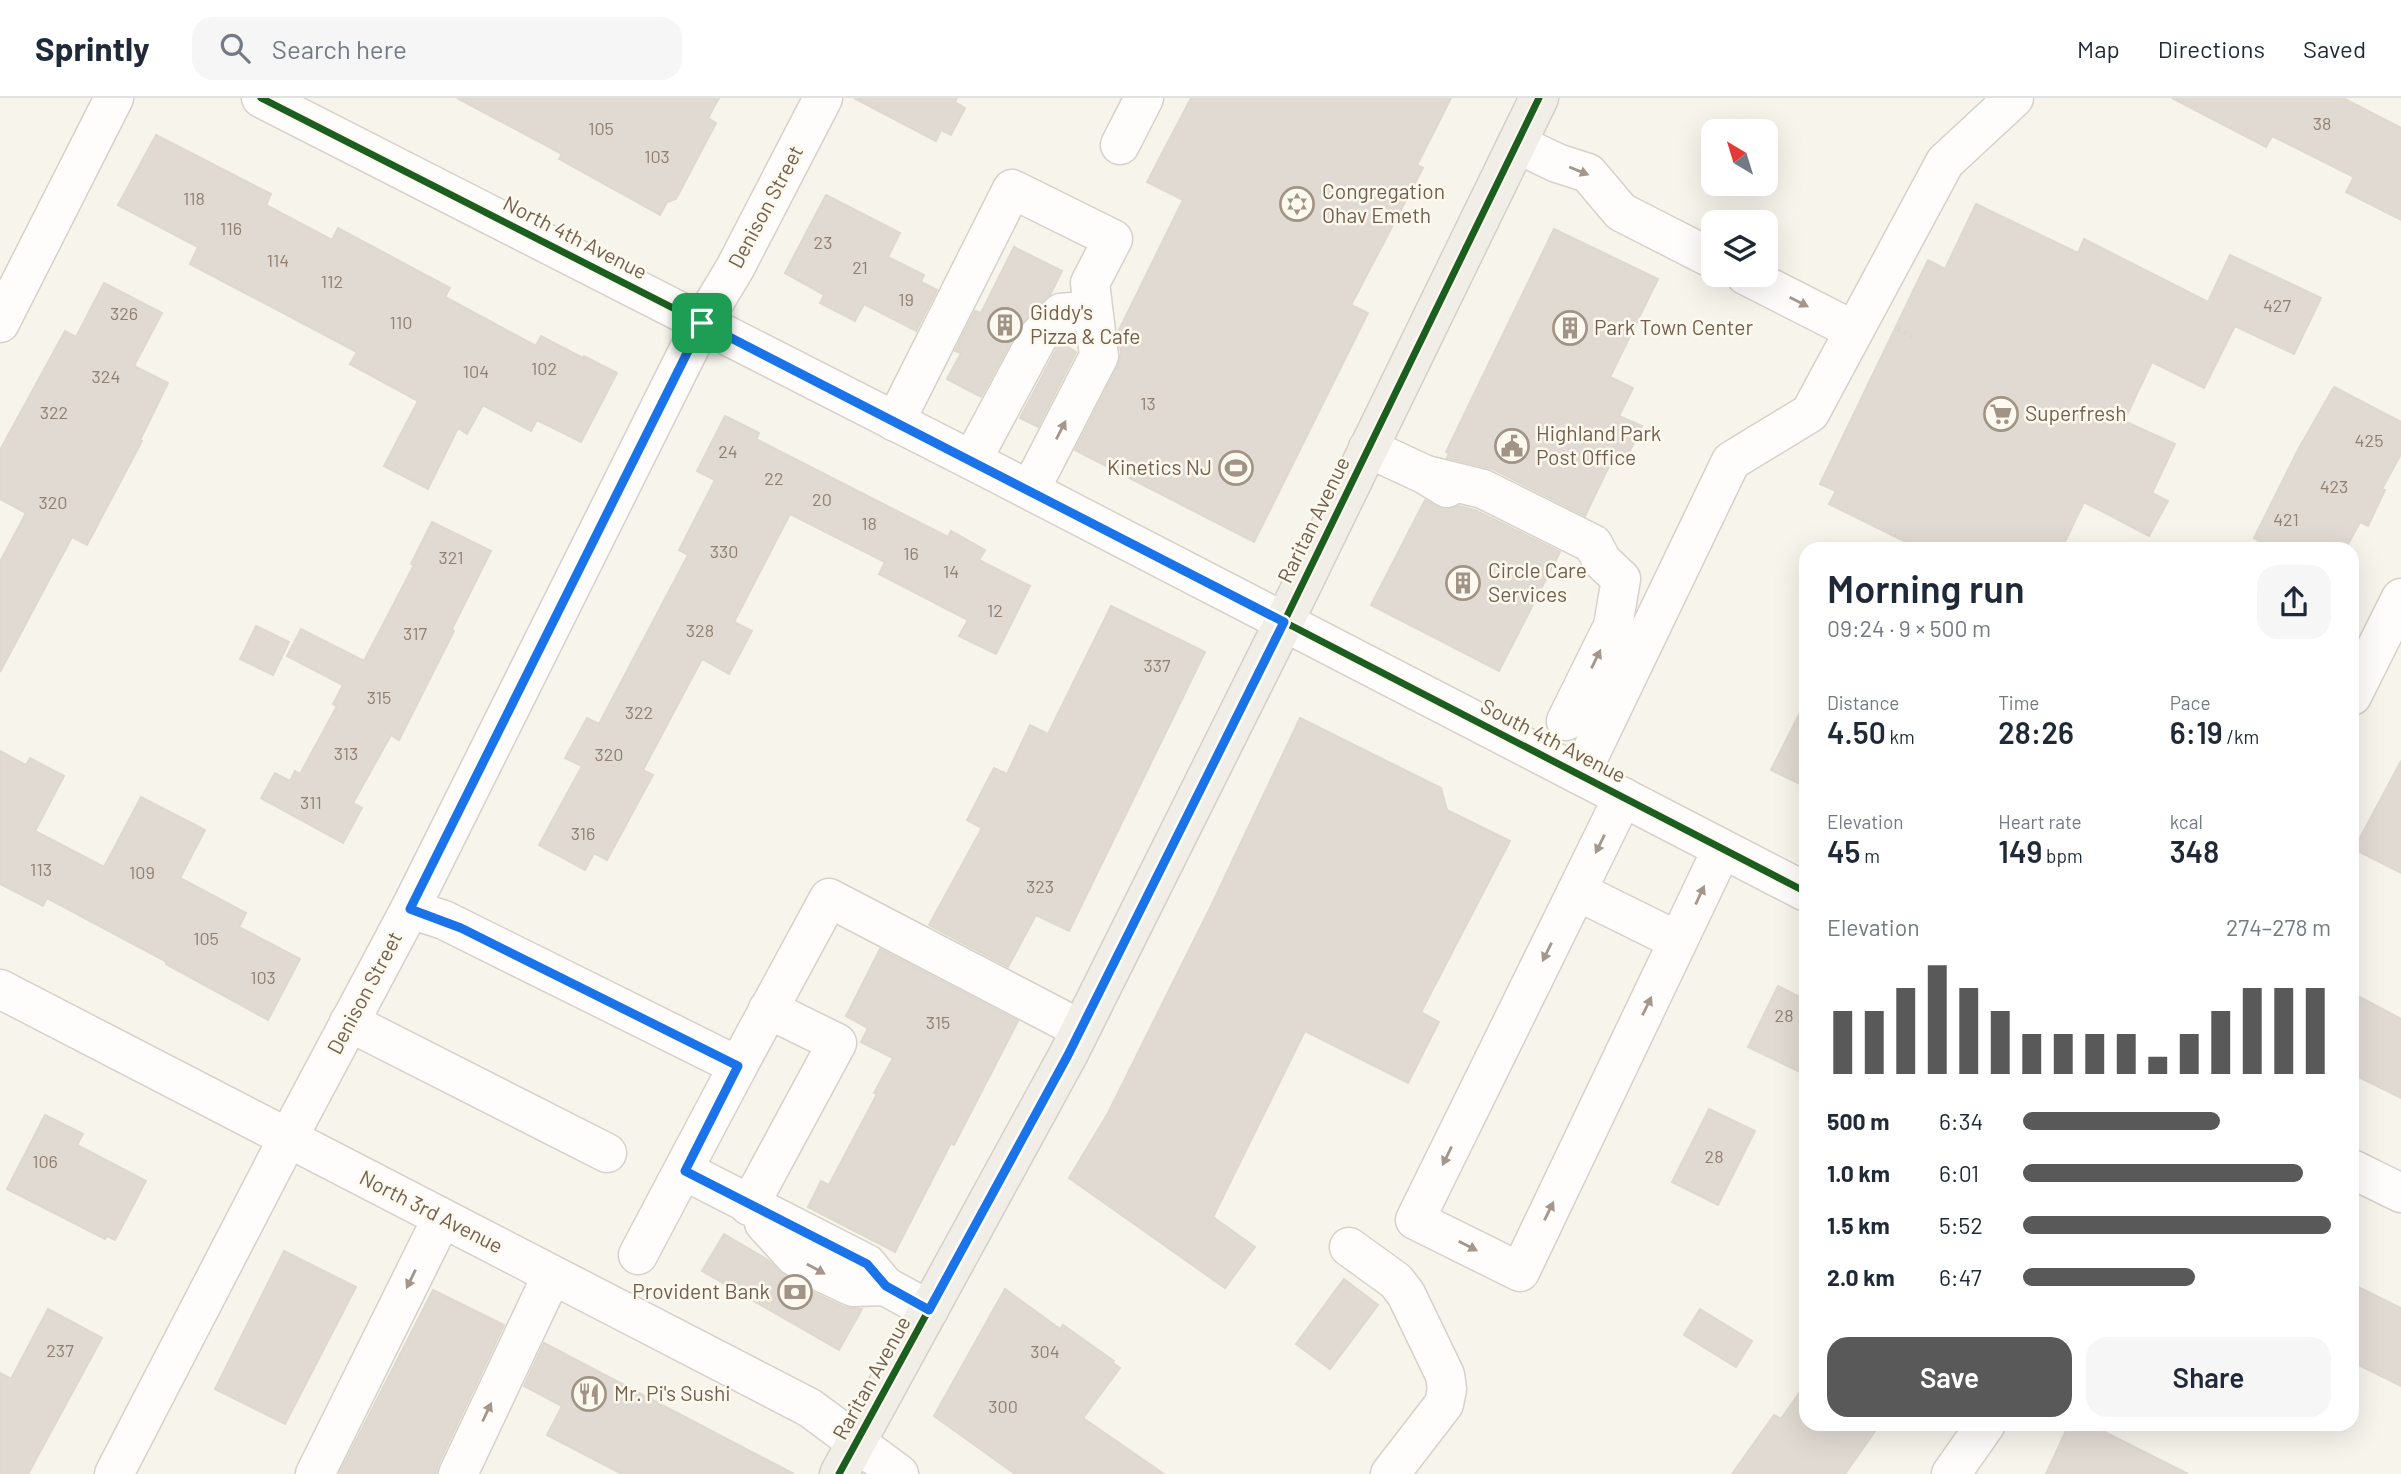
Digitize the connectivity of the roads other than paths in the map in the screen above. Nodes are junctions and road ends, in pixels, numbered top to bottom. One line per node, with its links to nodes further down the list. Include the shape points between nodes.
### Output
1 (114, 98): 12 (street)
2 (261, 98): 13 (street, North 4th Avenue)
3 (823, 98): 13 (street, Denison Street)
4 (1144, 98): 8 (street)
5 (1539, 98): 7 (main road, Raritan Avenue)
6 (2014, 98): 14 (street, via 1945,162)
7 (1517, 144): 9 (street, one-way to 9, via 1588,173 1621,212); 16 (main road, Raritan Avenue)
8 (1120, 145)
9 (1701, 253)
10 (1769, 287): 14 (street, one-way to 14)
11 (1093, 310): 15 (street, via 1090,283 1113,239 1012,189); 17 (street, via 1060,313 1038,337); 18 (street, one-way to 11, via 1099,356)
12 (0, 323)
13 (702, 323): 15 (street, North 4th Avenue); 28 (street, Denison Street)
14 (1853, 330): 23 (street, via 1810,413 1731,461)
15 (895, 422): 17 (street, North 4th Avenue)
16 (1368, 448): 20 (main road, Raritan Avenue); 22 (street, one-way to 16, via 1613,626 1621,579 1602,561 1593,544 1550,521 1483,489 1426,475)
17 (972, 460): 18 (street, North 4th Avenue)
18 (1030, 490): 20 (street, North 4th Avenue)
19 (2401, 598): 21 (street)
20 (1284, 622): 23 (street, South 4th Avenue); 33 (main road, Raritan Avenue)
21 (2359, 682)
22 (1566, 720)
23 (1580, 775): 24 (street, South 4th Avenue)
24 (1623, 797): 25 (street, South 4th Avenue); 27 (street, one-way to 27)
25 (1722, 849): 26 (street, South 4th Avenue); 29 (street, one-way to 25)
26 (1799, 888)
27 (1577, 891): 29 (street); 29 (street, one-way to 29, via 1415,1220 1508,1267 1520,1272)
28 (410, 909): 32 (street, Denison Street); 34 (street, via 452,924)
29 (1678, 941)
30 (0, 989): 35 (street, North 3rd Avenue)
31 (768, 1009): 33 (street, via 829,898); 34 (street); 40 (street, via 838,1044)
32 (349, 1022): 35 (street, Denison Street); 36 (street)
33 (1080, 1029): 45 (main road, Raritan Avenue)
34 (738, 1066): 37 (street)
35 (288, 1138): 41 (street, North 3rd Avenue); 48 (street, Denison Street)
36 (607, 1153)
37 (685, 1171): 40 (street); 43 (street)
38 (2359, 1172): 39 (street)
39 (2401, 1193)
40 (749, 1206): 45 (street, one-way to 45, via 794,1256 817,1270 853,1287 886,1286)
41 (442, 1218): 44 (street, North 3rd Avenue); 49 (street, one-way to 49)
42 (1349, 1247): 52 (street, via 1406,1294 1445,1375 1444,1404)
43 (638, 1255)
44 (552, 1275): 47 (street, North 3rd Avenue, via 810,1408); 50 (street, one-way to 44)
45 (929, 1310): 47 (main road, Raritan Avenue)
46 (1981, 1431): 53 (street)
47 (848, 1459): 51 (street, North 3rd Avenue)
48 (114, 1474)
49 (315, 1474)
50 (458, 1474)
51 (899, 1474)
52 (1390, 1474)
53 (1951, 1474)

